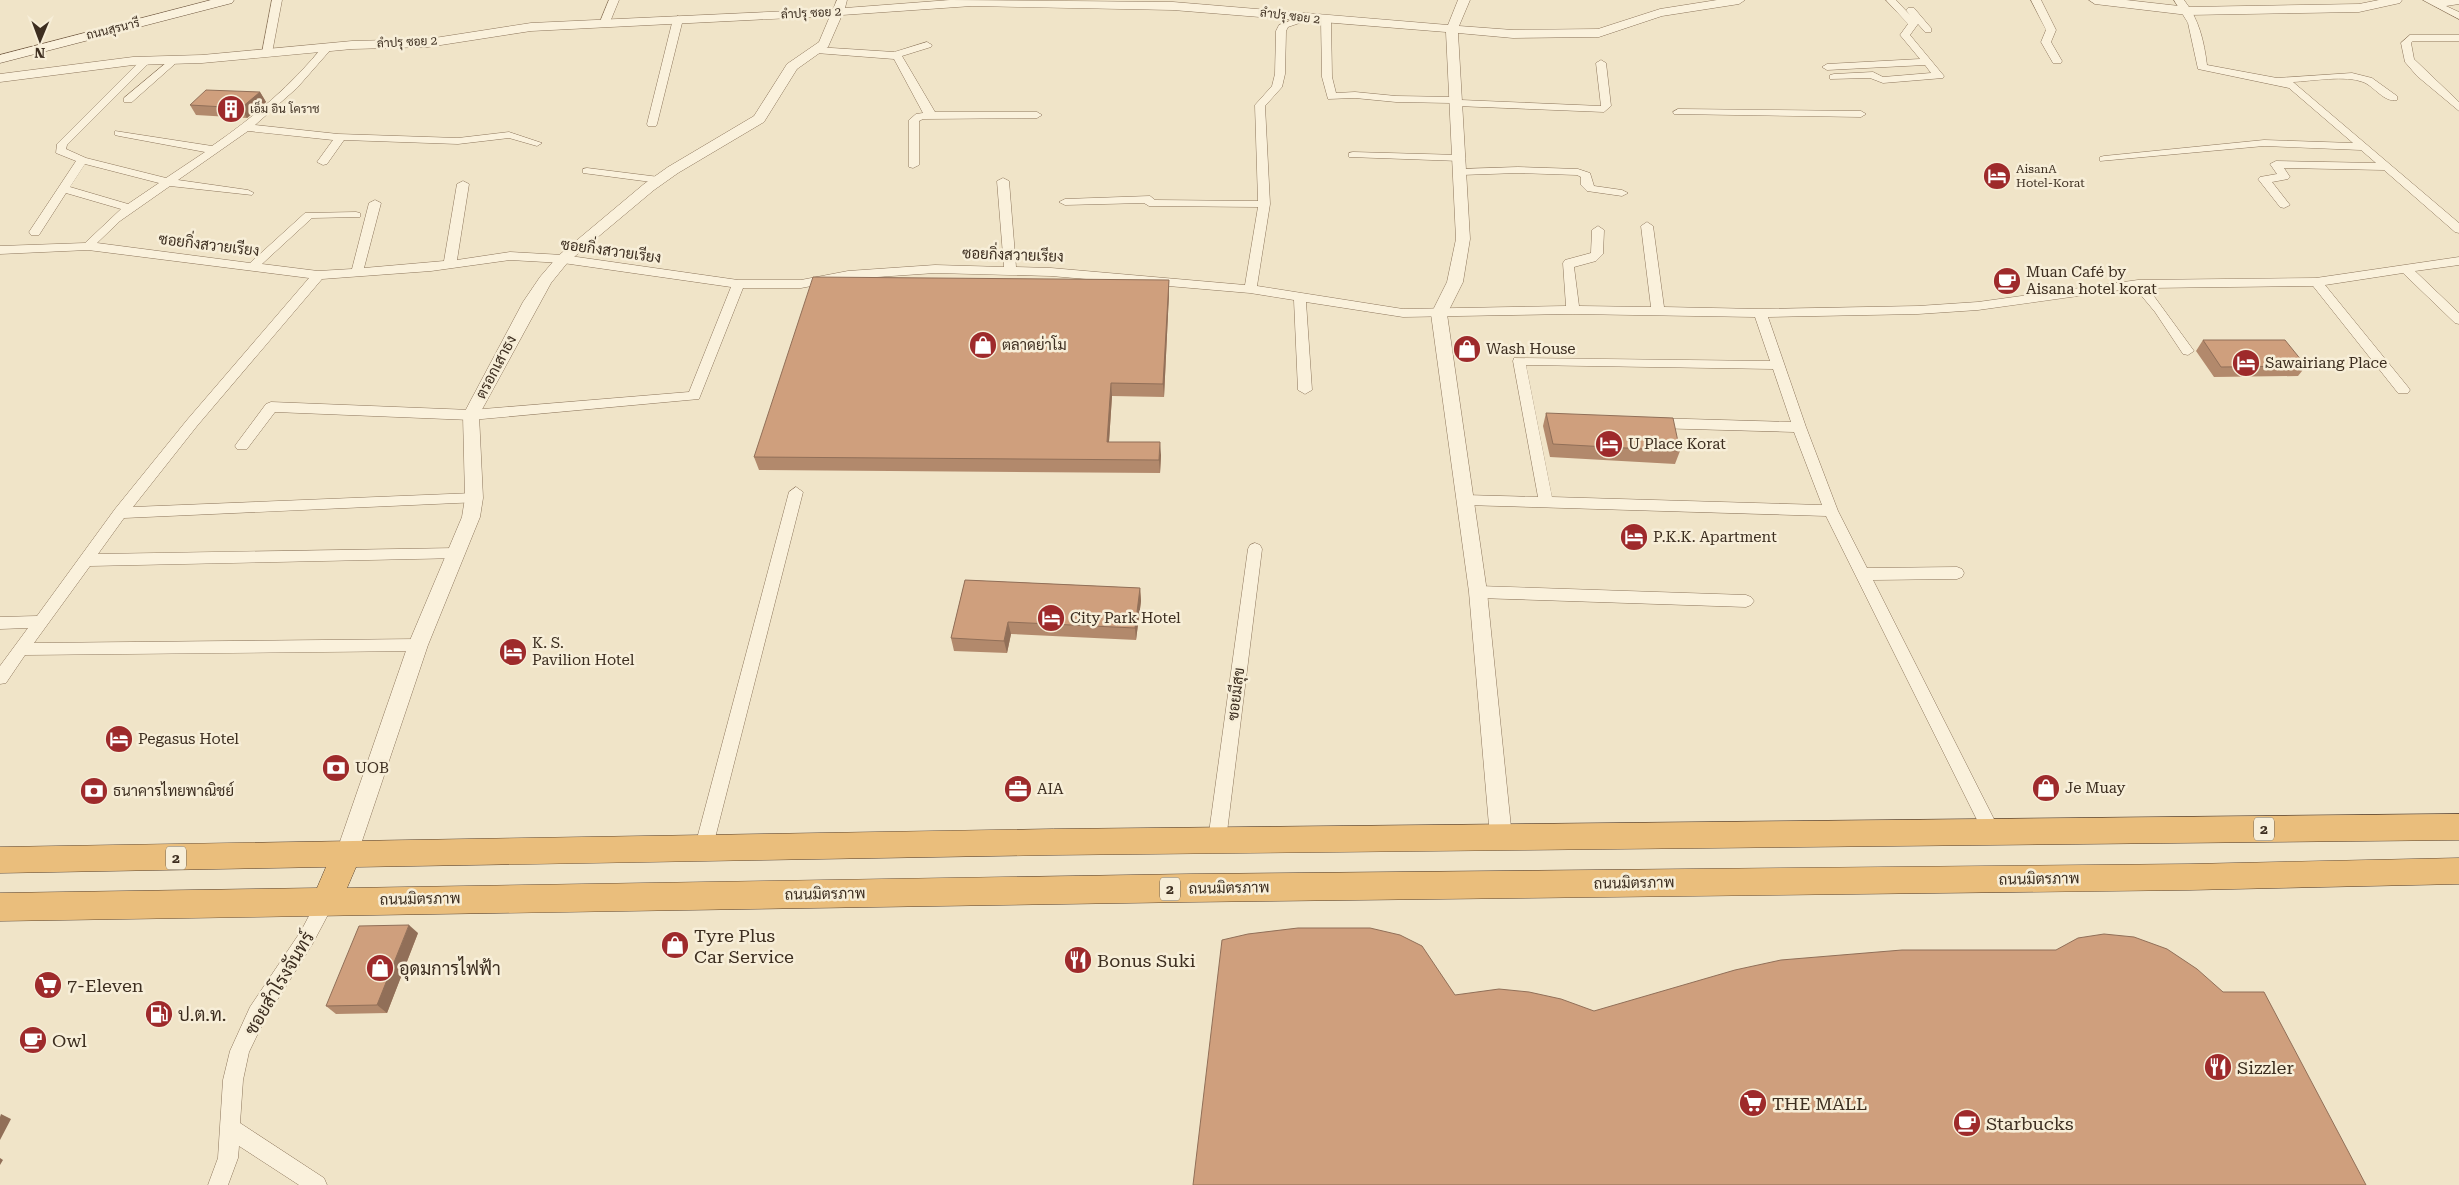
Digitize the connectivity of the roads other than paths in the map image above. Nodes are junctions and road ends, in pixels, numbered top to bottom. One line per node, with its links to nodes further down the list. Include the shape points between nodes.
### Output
1 (227, 0): 29 (main road, ถนนสุรนารี)
2 (277, 0): 27 (street)
3 (614, 0): 20 (street)
4 (1464, 0): 21 (street)
5 (1739, 0): 21 (street, ลำปรุ ซอย 2, via 1660,13 1599,33 1514,34)
6 (1891, 0): 32 (street, via 1912,24 1905,35)
7 (1901, 0): 22 (street)
8 (2036, 0): 33 (street, via 2051,30 2046,42)
9 (2095, 0): 15 (street)
10 (2179, 0): 15 (street)
11 (2396, 0): 15 (street, via 2359,8)
12 (2459, 1): 13 (street)
13 (2432, 2): 16 (street)
14 (840, 6): 17 (street, ลำปรุ ซอย 2, via 972,2 1140,4); 18 (street, ลำปรุ ซอย 2); 26 (street, ตรอกเสาธง, via 828,37)
15 (2188, 11): 38 (street, via 2200,45 2202,67)
16 (2459, 16)
17 (1308, 17): 19 (street, ลำปรุ ซอย 2); 73 (street, via 1284,25 1280,31 1277,87 1260,105)
18 (678, 19): 20 (street, ลำปรุ ซอย 2); 49 (street)
19 (1326, 20): 21 (street, ลำปรุ ซอย 2); 43 (street, via 1326,78 1332,96)
20 (605, 22): 25 (street, ลำปรุ ซอย 2, via 532,27 428,43)
21 (1452, 29): 43 (street)
22 (1928, 30)
23 (2459, 38): 40 (street, via 2410,38 2406,43 2409,60)
24 (927, 45): 28 (street)
25 (328, 47): 27 (street, ลำปรุ ซอย 2); 50 (street, via 315,66)
26 (816, 50): 28 (street); 64 (street, ตรอกเสาธง, via 792,67 759,119)
27 (267, 53): 31 (street, ลำปรุ ซอย 2)
28 (895, 55): 48 (street)
29 (0, 59)
30 (147, 60): 31 (street, ลำปรุ ซอย 2); 37 (street, ลำปรุ ซอย 2); 58 (street, via 62,144 60,152)
31 (172, 60): 42 (street)
32 (1929, 62): 35 (street); 36 (street, via 1939,76 1883,80 1874,75)
33 (2057, 62)
34 (1601, 64): 43 (street, via 1604,109)
35 (1827, 67)
36 (1834, 77)
37 (0, 78)
38 (2278, 81): 41 (street, via 2352,76 2368,80); 54 (street, via 2293,86)
39 (2459, 90): 40 (street)
40 (2440, 91): 44 (street)
41 (2393, 98)
42 (128, 100)
43 (1456, 101): 61 (street)
44 (2459, 108)
45 (1678, 112): 47 (street)
46 (1037, 114): 48 (street)
47 (1861, 114)
48 (932, 115): 60 (street, via 914,120)
49 (652, 124)
50 (245, 127): 52 (street); 55 (street)
51 (120, 133): 55 (street)
52 (338, 137): 53 (street, via 458,141 509,135); 59 (street, via 339,142)
53 (537, 143)
54 (2364, 148): 57 (street, via 2264,143); 62 (street)
55 (214, 150): 66 (street)
56 (1353, 155): 61 (street)
57 (2104, 159)
58 (82, 160): 66 (street); 68 (street)
59 (323, 162)
60 (913, 165)
61 (1460, 165): 70 (street, via 1578,172 1586,175 1591,189); 99 (street, via 1461,258 1455,282)
62 (2388, 167): 74 (street, via 2276,164 2284,177 2264,179); 78 (street)
63 (587, 170): 64 (street)
64 (659, 180): 83 (street, ตรอกเสาธง)
65 (1003, 181): 88 (street)
66 (169, 182): 69 (street); 75 (street)
67 (463, 184): 85 (street)
68 (63, 189): 75 (street); 80 (street)
69 (248, 193)
70 (1622, 193)
71 (1065, 202): 73 (street)
72 (375, 203): 89 (street)
73 (1264, 204): 94 (street)
74 (2284, 205)
75 (129, 208): 81 (street)
76 (356, 215): 86 (street, via 309,215)
77 (1647, 226): 97 (street)
78 (2459, 229)
79 (1598, 230): 96 (street, via 1597,254 1569,263)
80 (35, 232)
81 (88, 246): 82 (street, ซอยกิ่งสวายเรียง); 86 (street, ซอยกิ่งสวายเรียง)
82 (0, 250)
83 (563, 260): 85 (street, ซอยกิ่งสวายเรียง, via 493,257); 92 (street, ซอยกิ่งสวายเรียง); 105 (street, ตรอกเสาธง, via 530,302)
84 (2459, 261): 87 (street, ซอยกิ่งสวายเรียง)
85 (450, 265): 89 (street, ซอยกิ่งสวายเรียง)
86 (252, 267): 90 (street, ซอยกิ่งสวายเรียง)
87 (2406, 269): 91 (street, ซอยกิ่งสวายเรียง); 100 (street)
88 (1010, 270): 92 (street, ซอยกิ่งสวายเรียง, via 935,269 848,275 801,284); 94 (street, ซอยกิ่งสวายเรียง)
89 (357, 273): 90 (street, ซอยกิ่งสวายเรียง)
90 (318, 275): 114 (street, via 192,422)
91 (2316, 282): 93 (street, ซอยกิ่งสวายเรียง); 104 (street)
92 (738, 284): 105 (street, via 694,396)
93 (2138, 284): 98 (street, ซอยกิ่งสวายเรียง, via 1978,306); 101 (street)
94 (1250, 289): 95 (street, ซอยกิ่งสวายเรียง)
95 (1300, 296): 99 (street, ซอยกิ่งสวายเรียง, via 1403,313); 103 (street)
96 (1573, 310): 97 (street, ซอยกิ่งสวายเรียง); 99 (street, ซอยกิ่งสวายเรียง)
97 (1658, 310): 98 (street, ซอยกิ่งสวายเรียง)
98 (1760, 312): 102 (street)
99 (1439, 314): 111 (street)
100 (2459, 320)
101 (2188, 351)
102 (1778, 364): 107 (street); 112 (street, via 1519,361 1534,419)
103 (1305, 390)
104 (2403, 390)
105 (471, 414): 108 (street, via 271,407); 110 (street, ตรอกเสาธง)
106 (1639, 422): 107 (street)
107 (1799, 427): 113 (street)
108 (242, 446)
109 (796, 492): 131 (street)
110 (474, 498): 114 (street); 116 (street, ตรอกเสาธง, via 471,517)
111 (1465, 500): 112 (street); 120 (street)
112 (1546, 502): 113 (street)
113 (1831, 511): 119 (street)
114 (120, 513): 117 (street)
115 (1255, 548): 130 (street, ซอยมีสุข)
116 (456, 554): 117 (street); 124 (street, ตรอกเสาธง)
117 (86, 560): 122 (street)
118 (1956, 573): 119 (street)
119 (1864, 574): 128 (street)
120 (1478, 592): 121 (street); 129 (street)
121 (1746, 601)
122 (40, 622): 123 (street); 125 (street)
123 (0, 623)
124 (418, 645): 125 (street); 132 (street, ตรอกเสาธง)
125 (20, 649): 126 (street)
126 (0, 678)
127 (2459, 827): 128 (highway, 2)
128 (1991, 831): 129 (highway, 2)
129 (1501, 837): 130 (highway, 2)
130 (1217, 840): 131 (highway, 2)
131 (703, 850): 132 (highway, 2)
132 (346, 856): 133 (highway, 2); 135 (highway)
133 (0, 860)
134 (2459, 871): 135 (highway, ถนนมิตรภาพ / 2)
135 (326, 901): 136 (highway, ถนนมิตรภาพ / 2); 137 (street, ซอยสำโรงจันทร์, via 307,937 257,1014 240,1051 233,1080)
136 (0, 907)
137 (231, 1129): 138 (street, ซอยสำโรงจันทร์, via 228,1158); 139 (street)
138 (218, 1185)
139 (317, 1185)

